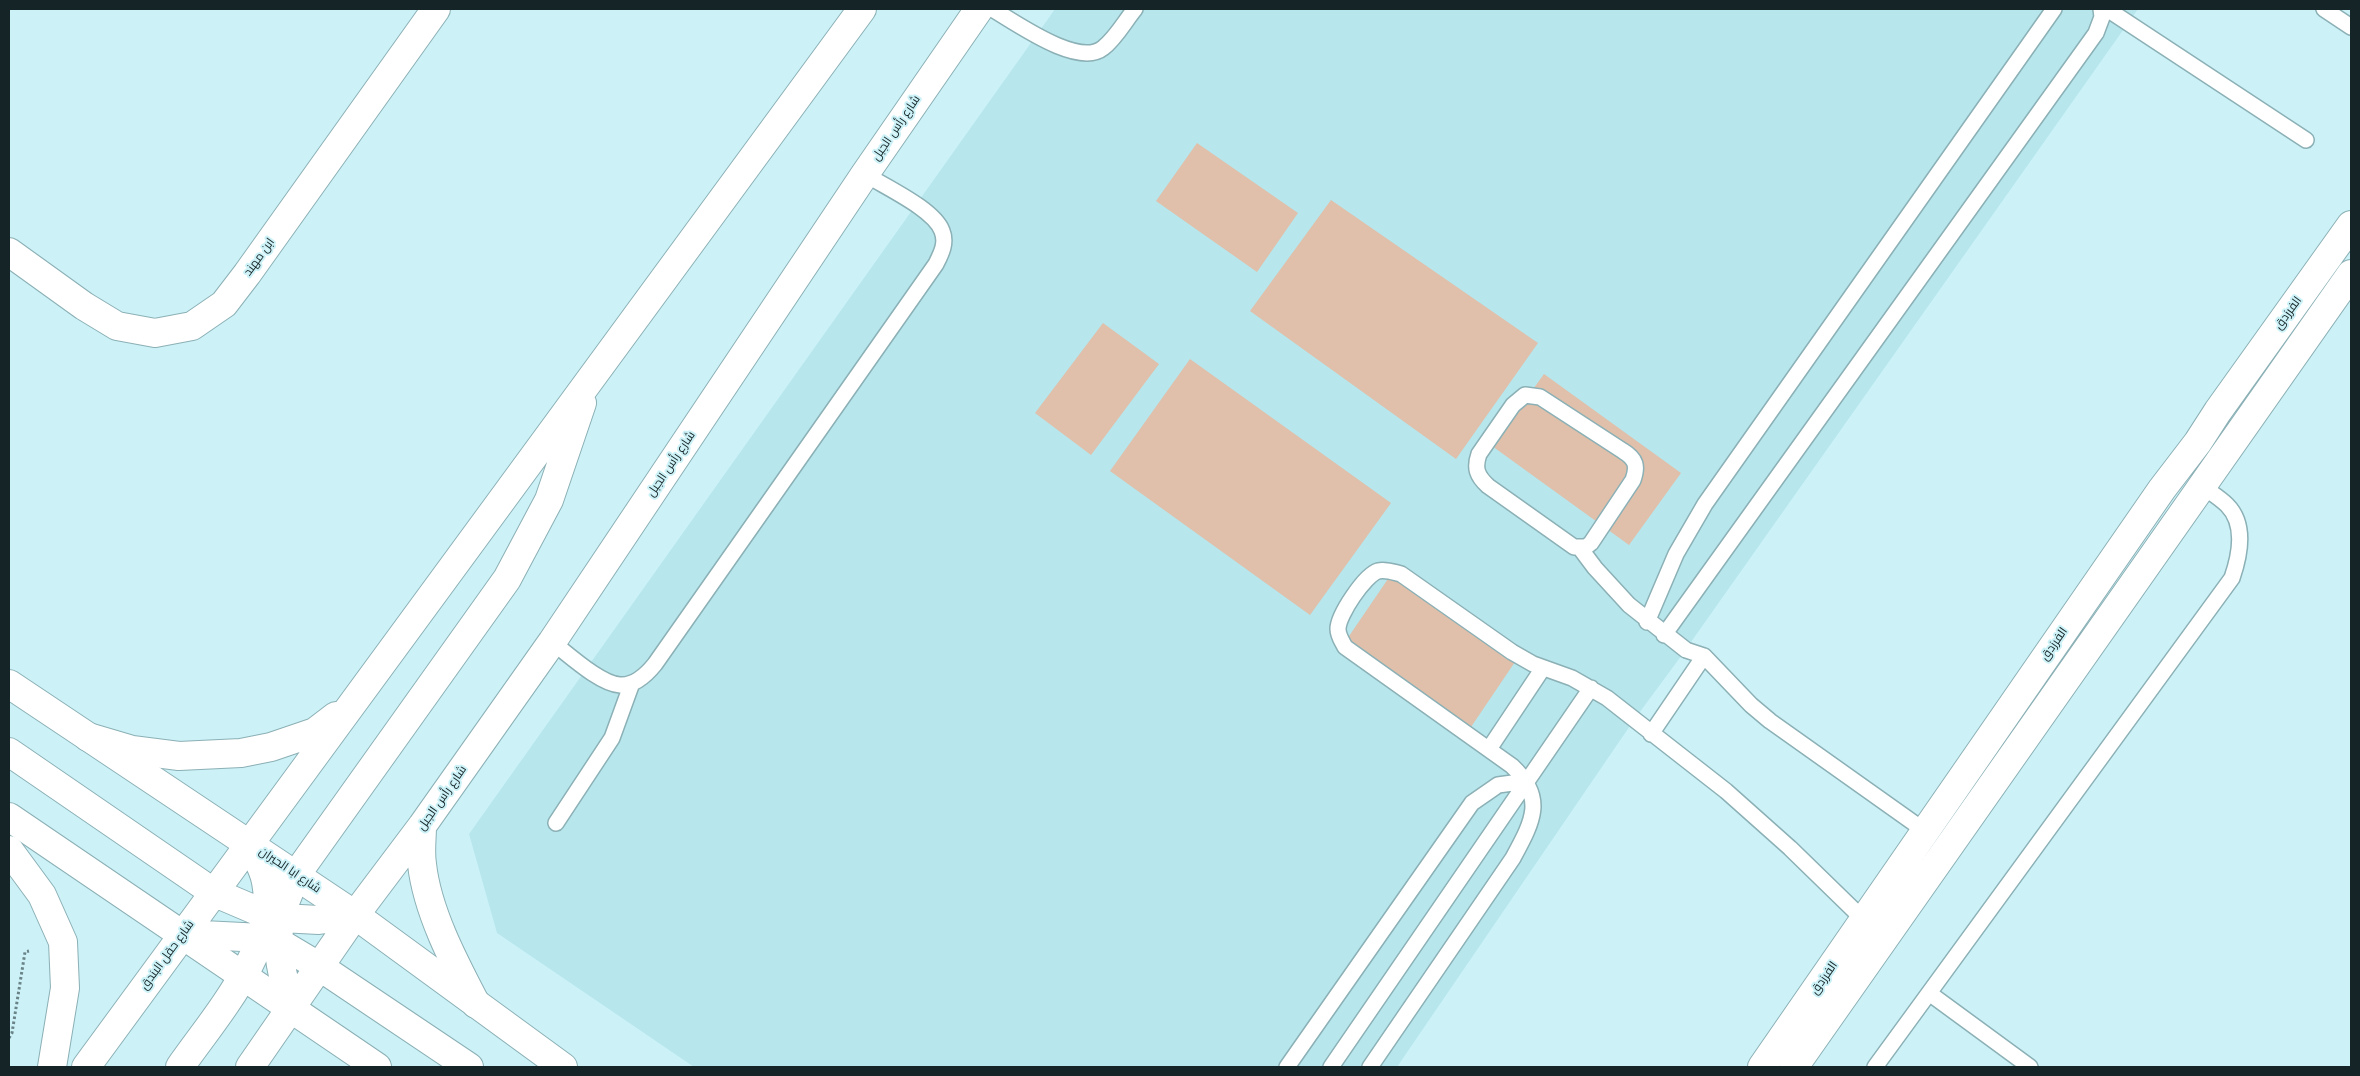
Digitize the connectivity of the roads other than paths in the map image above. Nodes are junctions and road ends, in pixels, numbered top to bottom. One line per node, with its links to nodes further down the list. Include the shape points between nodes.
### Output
1 (436, 9): 14 (main road, ابن مهند, via 224,304 192,326 155,333 117,326)
2 (862, 9): 16 (main road)
3 (979, 9): 12 (main road, شارع رأس الجبل)
4 (992, 9): 5 (lane, via 1059,46 1087,53 1102,49)
5 (1134, 9)
6 (2054, 9): 19 (lane, via 1705,504 1676,554)
7 (2101, 9): 20 (lane, via 2102,17 2096,32)
8 (2107, 9): 11 (lane)
9 (2324, 9): 10 (lane)
10 (2351, 27)
11 (2306, 140)
12 (865, 174): 21 (main road, شارع رأس الجبل); 24 (lane, via 934,218 943,232 944,248 936,264 655,664 645,676)
13 (2351, 225): 36 (main road, الفرزدق, via 2162,489)
14 (9, 252)
15 (2349, 282): 17 (main road)
16 (591, 378): 27 (main road); 39 (main road, via 549,500 506,579)
17 (2202, 486): 47 (lane, via 2228,506 2236,523 2240,542 2232,578); 61 (main road)
18 (1580, 548): 18 (lane, via 1591,543 1633,480 1636,464 1631,456 1540,397 1525,395 1514,405 1479,454 1477,472 1488,486 1574,547); 19 (lane, via 1611,587)
19 (1647, 622): 20 (lane)
20 (1664, 635): 22 (lane, via 1686,650)
21 (552, 642): 24 (lane, via 608,681 620,685); 35 (main road, شارع رأس الجبل)
22 (1704, 656): 28 (lane); 36 (lane, via 1770,721)
23 (1543, 668): 26 (lane); 30 (lane); 30 (lane, via 1512,652 1401,574 1377,571 1361,585 1340,618 1338,629 1346,647)
24 (632, 683): 34 (lane, via 612,738)
25 (9, 684): 29 (main road, شارع ابا الحيران)
26 (1591, 688): 28 (lane); 32 (lane)
27 (355, 701): 29 (main road, via 316,732 241,753 179,756 132,750); 37 (main road)
28 (1651, 734): 42 (lane, via 1744,807)
29 (88, 737): 37 (main road, شارع ابا الحيران)
30 (1489, 749): 32 (lane)
31 (9, 752): 40 (main road)
32 (1527, 781): 57 (lane, via 1498,785 1472,803); 58 (lane); 59 (lane, via 1532,793 1532,809 1513,858)
33 (9, 817): 44 (main road)
34 (556, 824)
35 (422, 826): 41 (main road, شارع رأس الجبل); 48 (main road, via 422,864 431,900 448,948)
36 (1925, 831): 42 (main road, الفرزدق)
37 (250, 843): 39 (main road, شارع ابا الحيران); 40 (main road, شارع حقل البندق); 43 (main road, via 266,882)
38 (9, 850): 50 (main road, via 42,895 63,942 65,988)
39 (296, 875): 41 (main road, شارع ابا الحيران); 43 (main road)
40 (214, 892): 43 (main road); 44 (main road, شارع حقل البندق)
41 (355, 915): 43 (main road); 45 (main road); 48 (main road, شارع ابا الحيران)
42 (1864, 920): 60 (main road, الفرزدق)
43 (272, 928): 44 (main road); 45 (main road); 46 (main road); 49 (main road)
44 (183, 934): 46 (main road); 51 (main road, شارع حقل البندق)
45 (320, 967): 49 (main road); 55 (main road)
46 (244, 976): 49 (main road); 52 (main road)
47 (1929, 993): 62 (lane); 63 (lane)
48 (476, 1004): 56 (main road, شارع ابا الحيران)
49 (292, 1008): 53 (main road); 54 (main road)
50 (52, 1067)
51 (86, 1067)
52 (180, 1067)
53 (250, 1067)
54 (377, 1067)
55 (469, 1067)
56 (563, 1067)
57 (1287, 1067)
58 (1331, 1067)
59 (1370, 1067)
60 (1762, 1067)
61 (1794, 1067)
62 (1875, 1067)
63 (2030, 1067)

